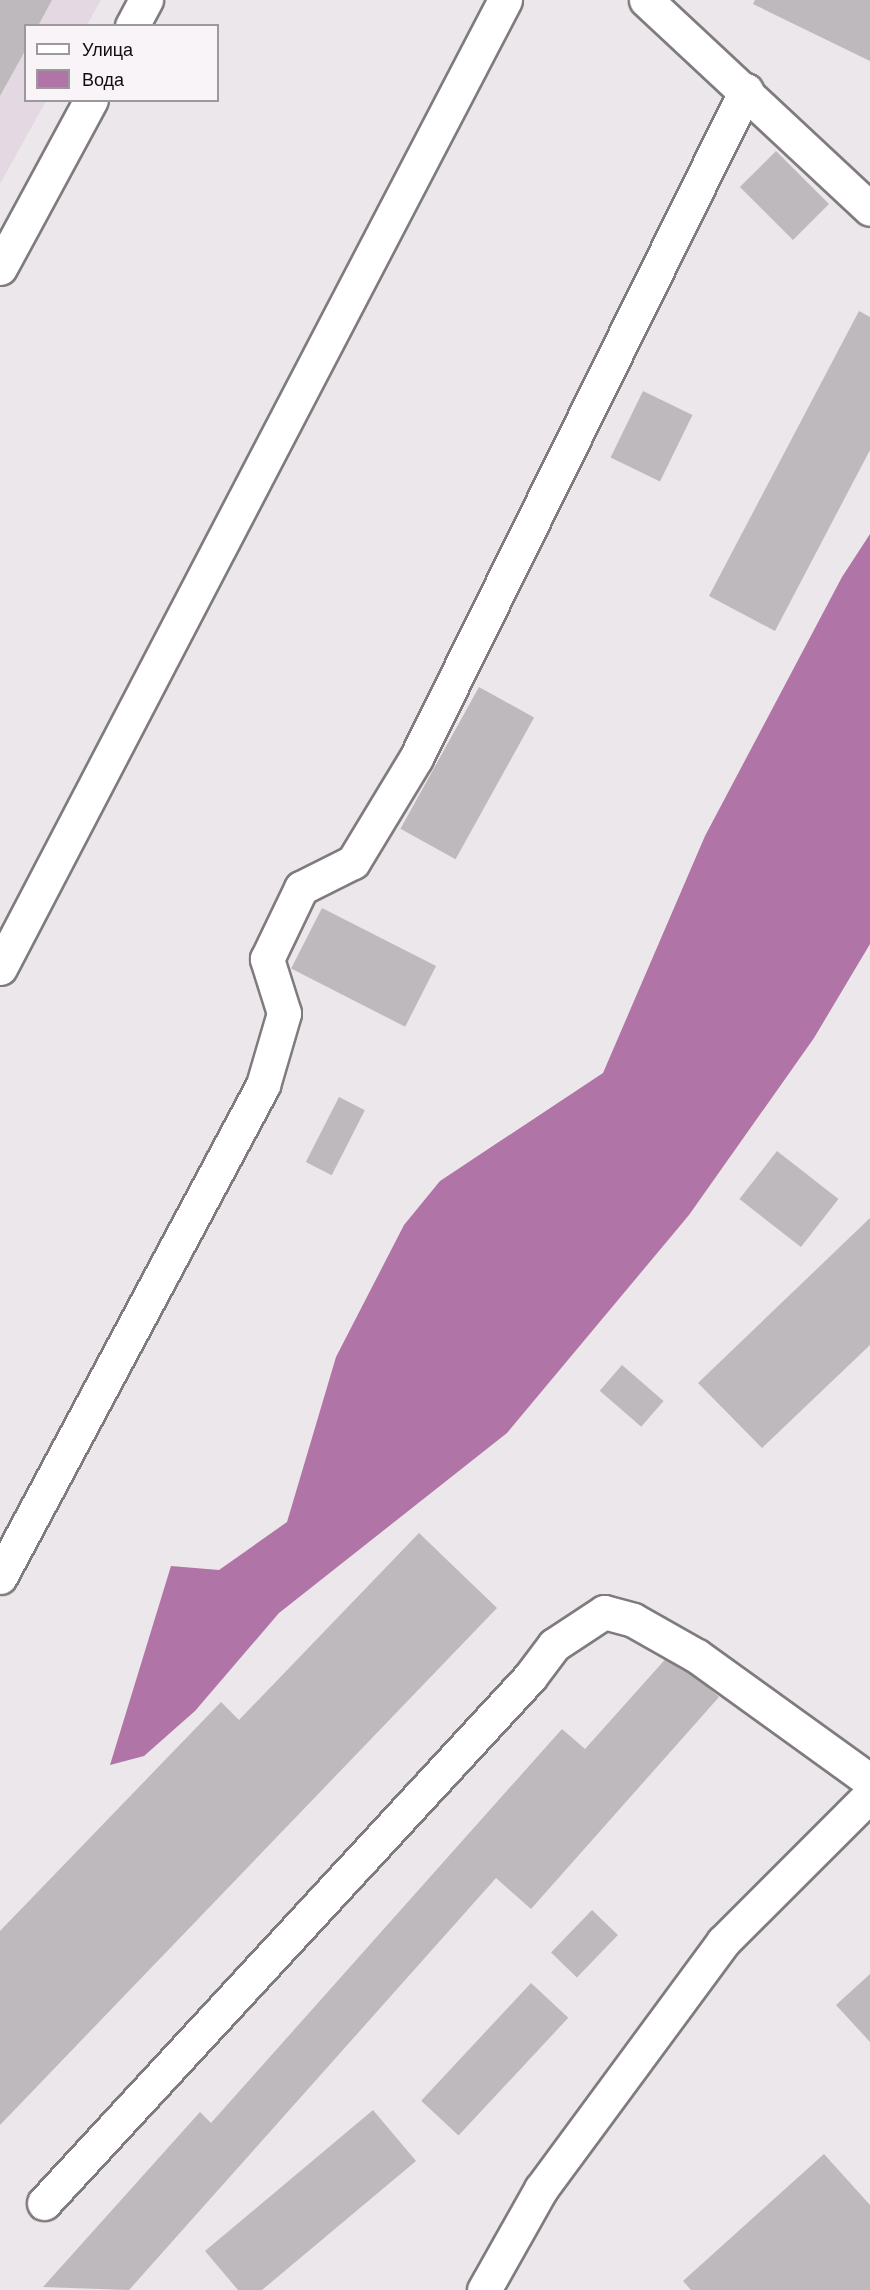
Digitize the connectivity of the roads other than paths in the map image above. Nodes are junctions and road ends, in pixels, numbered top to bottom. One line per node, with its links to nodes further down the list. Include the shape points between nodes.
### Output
1 (146, 0): 4 (street)
2 (505, 0): 9 (street)
3 (646, 0): 5 (street)
4 (133, 24)
5 (746, 90): 7 (street); 10 (street, via 416,758 353,862 301,888 267,959 284,1013 263,1085)
6 (90, 102): 8 (street)
7 (870, 209)
8 (0, 268)
9 (0, 968)
10 (0, 1577)
11 (870, 1781): 13 (street, via 697,1656 633,1620 604,1612 554,1645 530,1677)
12 (870, 1796): 14 (street, via 723,1942 541,2189)
13 (44, 2203)
14 (484, 2290)

